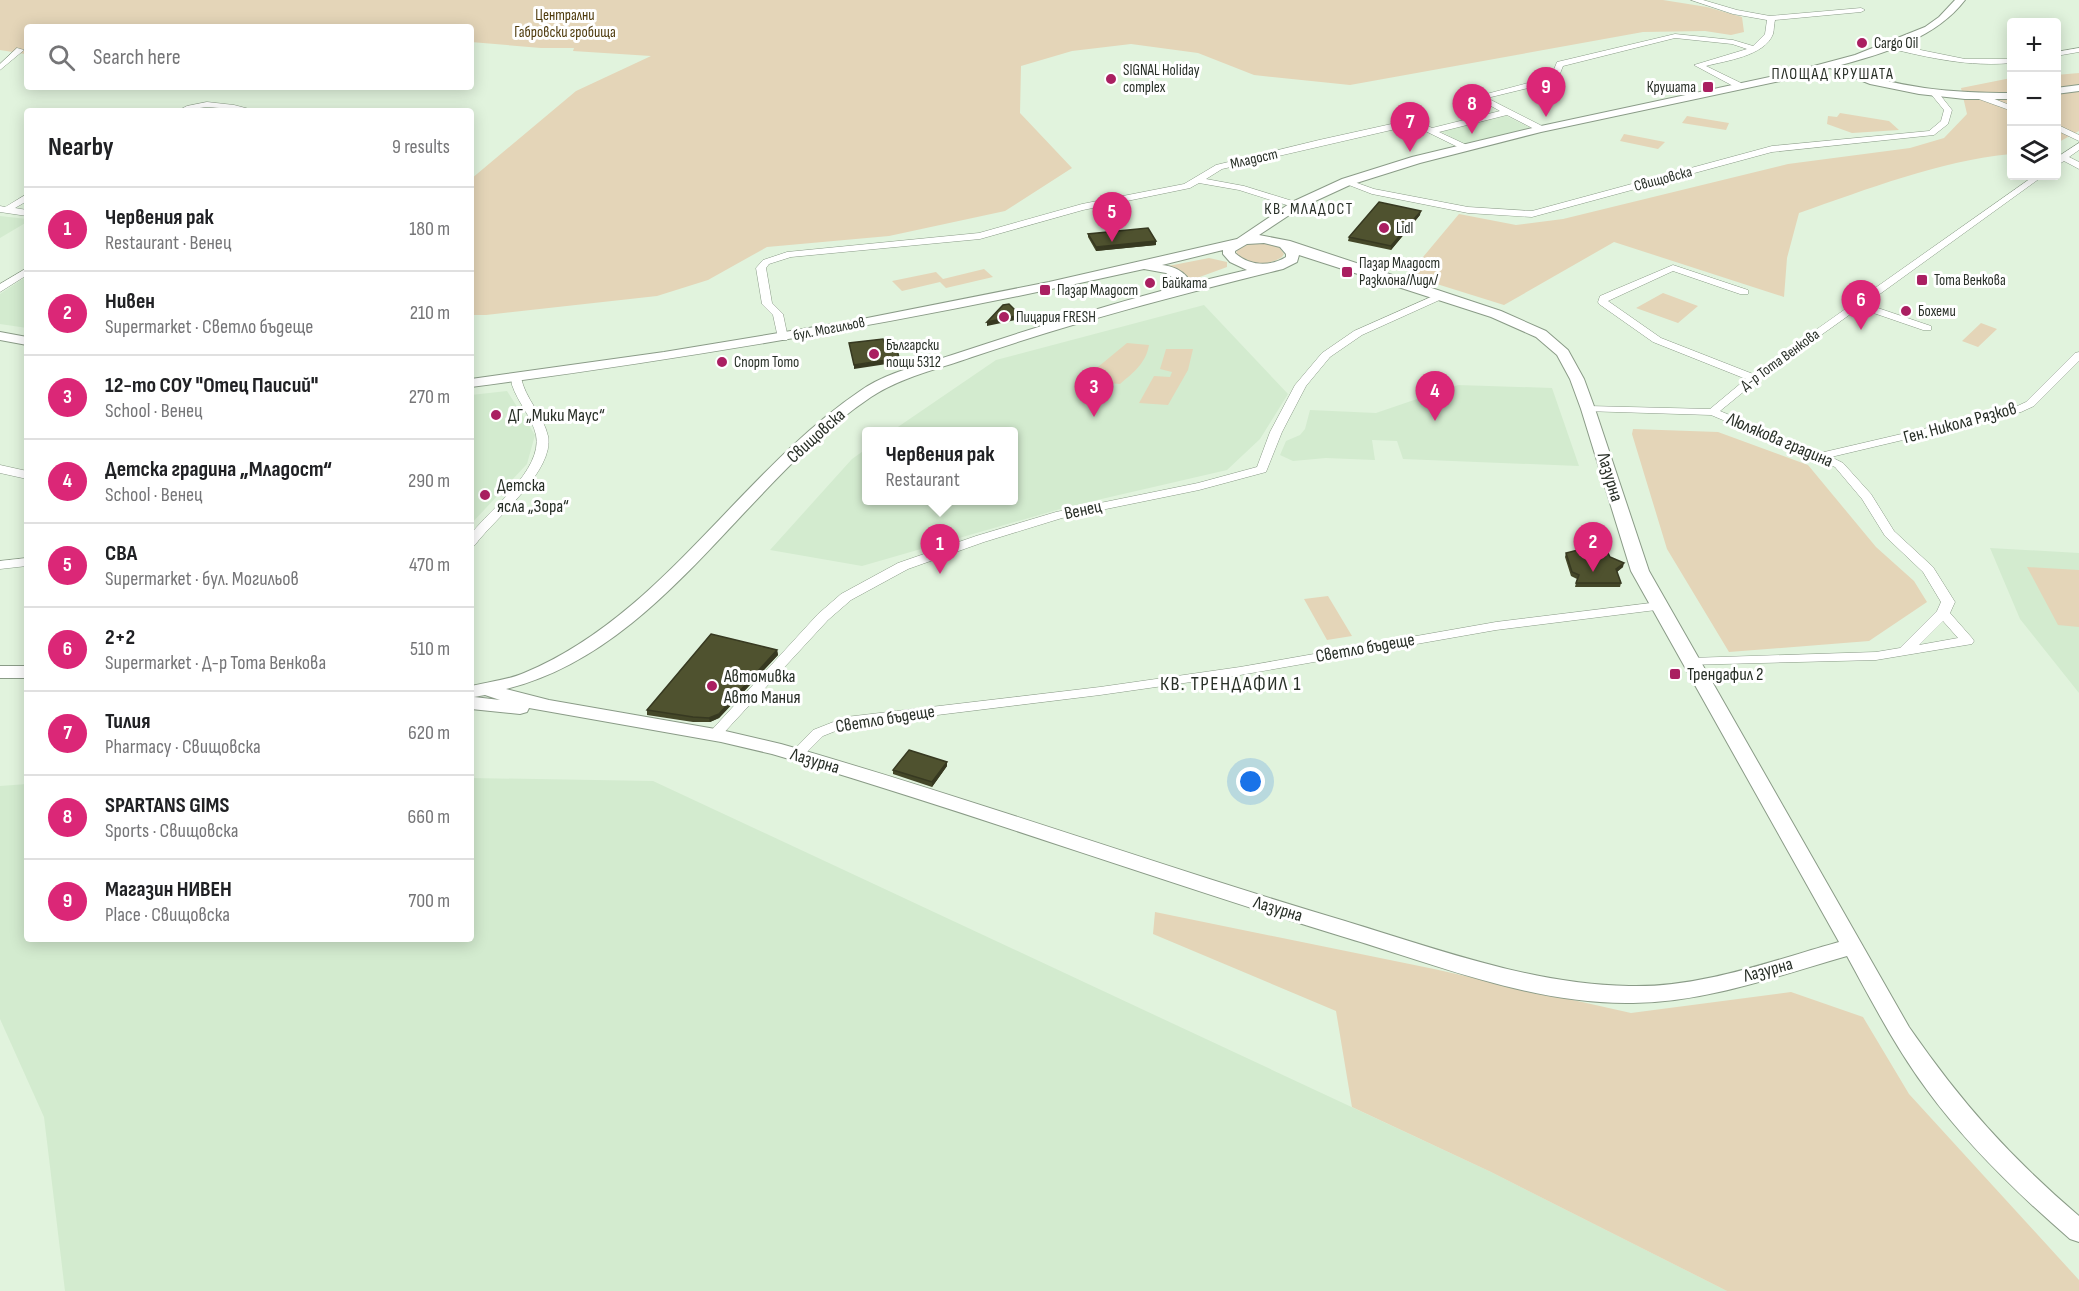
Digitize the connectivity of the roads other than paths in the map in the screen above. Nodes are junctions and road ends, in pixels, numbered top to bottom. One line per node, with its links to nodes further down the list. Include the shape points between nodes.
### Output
1 (1695, 0): 4 (street)
2 (1960, 0): 5 (street, via 1929,29)
3 (1861, 10): 4 (street)
4 (1770, 18): 6 (street, via 1769,35)
5 (1891, 46): 10 (street, via 1952,62); 11 (street)
6 (1754, 49): 15 (street, via 1698,65); 24 (street, via 1733,42 1675,36 1560,64 1554,79 1479,98)
7 (20, 50): 12 (street)
8 (2079, 50): 9 (street)
9 (2061, 53)
10 (2007, 62)
11 (1832, 65): 13 (street); 14 (street)
12 (0, 68)
13 (1785, 76): 14 (street); 15 (street)
14 (1866, 80): 18 (street)
15 (1738, 85): 25 (street)
16 (2079, 88): 17 (street)
17 (2061, 90)
18 (1934, 93): 19 (street); 36 (street, Свищовска, via 1948,110 1945,122 1931,133 1772,149 1532,214 1468,210)
19 (1979, 96): 20 (street); 21 (street)
20 (2007, 96)
21 (2007, 107)
22 (188, 108): 23 (street, via 211,104)
23 (235, 108)
24 (1508, 112): 25 (street); 27 (street, Младост)
25 (1541, 129): 30 (street)
26 (2061, 129): 28 (street)
27 (1431, 131): 30 (street); 34 (street, Младост, via 1414,122 1407,123 1219,167)
28 (2079, 138)
29 (2079, 146): 31 (street)
30 (1466, 148): 36 (street)
31 (2061, 160)
32 (2061, 161): 33 (street)
33 (2079, 166)
34 (1199, 180): 38 (street); 58 (street, Младост, via 980,236 777,257 761,268 767,304 778,314)
35 (2033, 180): 55 (street, Д-р Тота Венкова)
36 (1346, 182): 38 (street)
37 (24, 199): 39 (street)
38 (1296, 205): 41 (street)
39 (3, 210): 40 (street)
40 (24, 213)
41 (1279, 219): 42 (street); 43 (street, via 1274,233)
42 (1241, 241): 43 (street, Лазурна, via 1258,239); 44 (street, бул. Могильов); 45 (street, via 1229,249)
43 (1284, 245): 46 (street, Лазурна); 48 (street, via 1293,256)
44 (1184, 255): 45 (street, бул. Могильов, via 1206,254); 47 (street, бул. Могильов)
45 (1235, 260): 48 (street, бул. Могильов, via 1255,267); 50 (street, Свищовска, via 1232,272)
46 (1329, 261): 48 (street, Лазурна, via 1303,259); 54 (street, Лазурна)
47 (1144, 265): 53 (street, via 1170,270 1180,277 1178,285); 58 (street, бул. Могильов)
48 (1281, 265): 50 (street, Свищовска)
49 (24, 273): 51 (street)
50 (1220, 280): 53 (street, Свищовска)
51 (1, 287)
52 (1744, 292): 62 (street, via 1673,268 1604,298 1603,302 1657,340)
53 (1164, 296): 78 (street, Свищовска, via 1016,337 913,372 867,393 816,433 620,623 556,665)
54 (1440, 296): 64 (street, Лазурна, via 1520,324 1554,344 1570,364); 81 (street, Венец, via 1358,333 1326,355 1301,385 1262,469 1060,515 894,570 846,597 823,617)
55 (1857, 304): 56 (street); 62 (street, Д-р Тота Венкова)
56 (1927, 328)
57 (0, 336): 59 (street)
58 (783, 338): 61 (street, бул. Могильов)
59 (24, 340)
60 (2079, 355): 66 (street, Ген. Никола Рязков, via 2038,396 2017,410)
61 (516, 377): 63 (street, бул. Могильов); 69 (street, via 517,391 541,432 542,451 530,473)
62 (1754, 378): 65 (street, Д-р Тота Венкова)
63 (474, 383)
64 (1588, 409): 65 (street); 72 (street, Лазурна, via 1640,572)
65 (1713, 412): 66 (street, Люлякова градина)
66 (1822, 456): 73 (street, Люлякова градина, via 1842,467 1889,533 1928,570 1948,602)
67 (0, 470): 68 (street)
68 (24, 474)
69 (474, 538)
70 (24, 562): 71 (street)
71 (0, 565)
72 (1659, 606): 75 (street, Лазурна); 82 (street, Светло бъдеще, via 1496,626 1100,691 846,722 818,733)
73 (1943, 613): 74 (street); 74 (street, via 1967,641)
74 (1905, 651): 75 (street, via 1876,656)
75 (1690, 662): 83 (street, Лазурна)
76 (0, 672): 77 (street)
77 (24, 672)
78 (480, 691): 80 (street)
79 (474, 703): 80 (street)
80 (636, 722): 81 (street, Лазурна)
81 (715, 734): 82 (street, Лазурна)
82 (796, 755): 83 (street, Лазурна, via 1261,904 1469,966 1560,987 1632,995 1674,991)
83 (1851, 947): 84 (street, Лазурна, via 1941,1092 1986,1145)
84 (2079, 1231)

